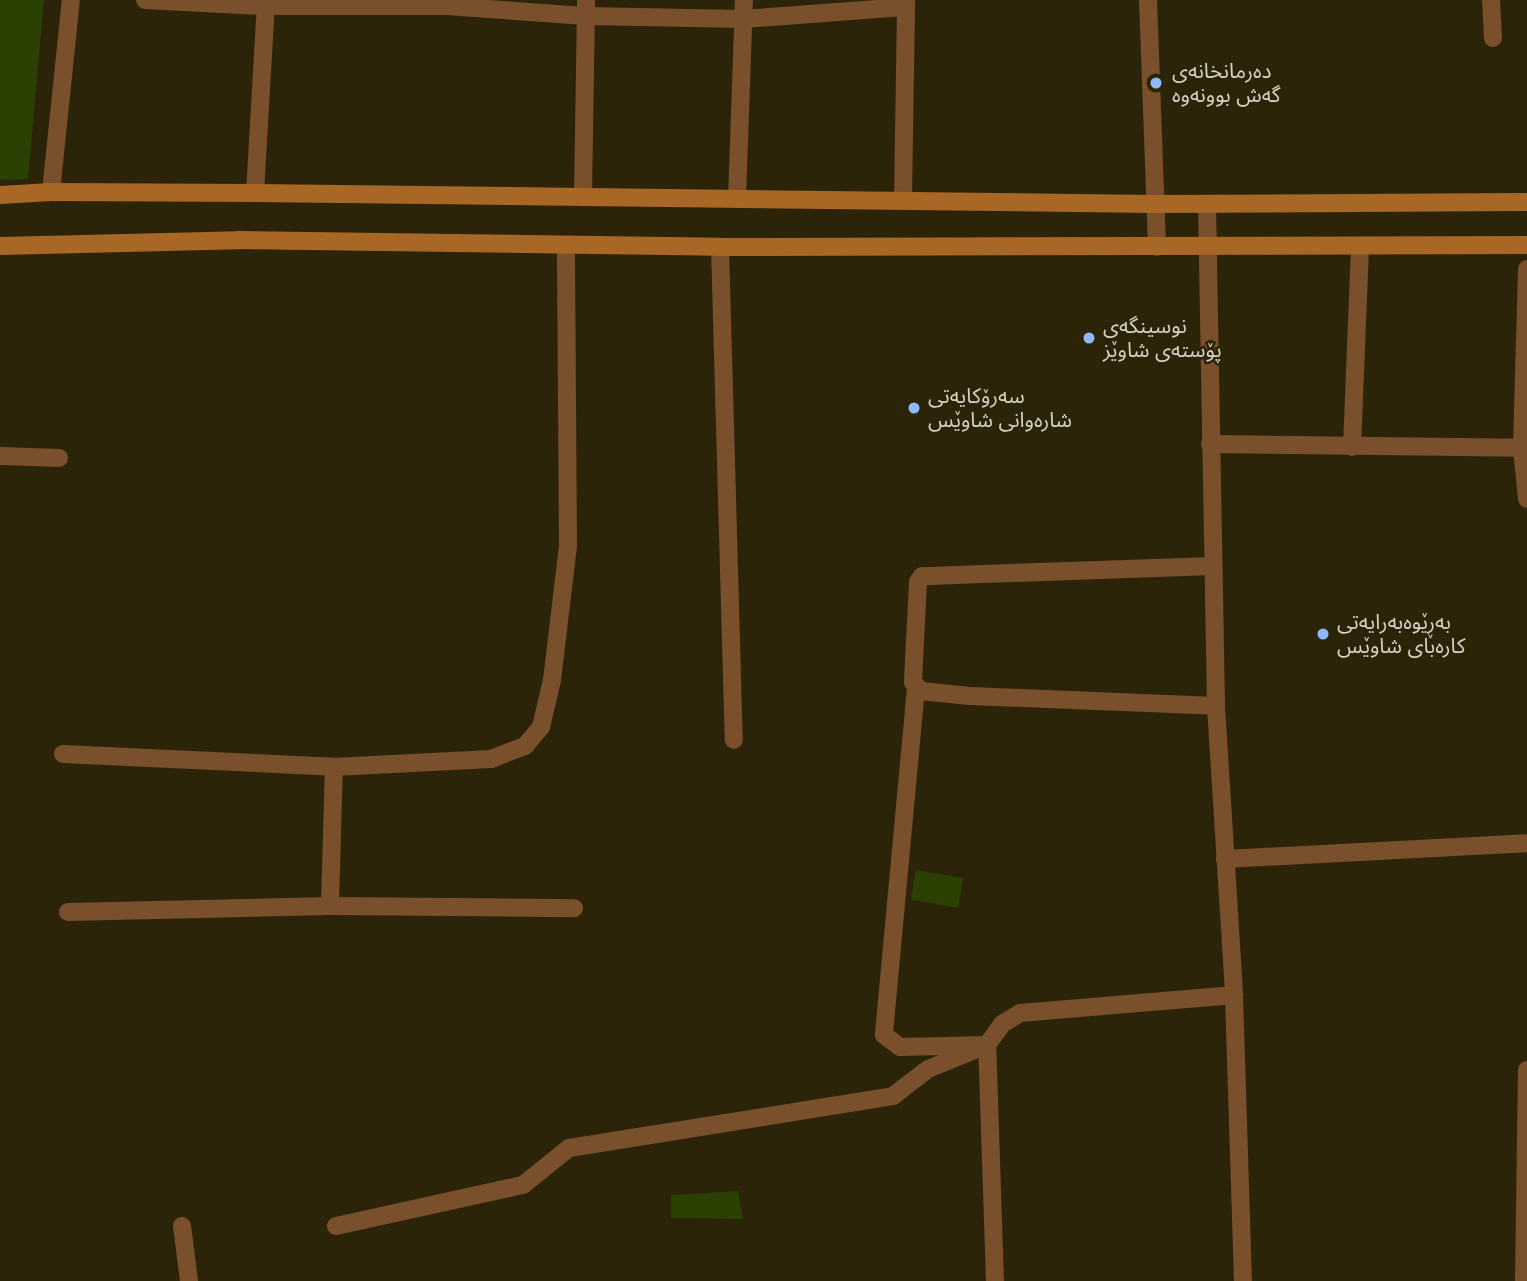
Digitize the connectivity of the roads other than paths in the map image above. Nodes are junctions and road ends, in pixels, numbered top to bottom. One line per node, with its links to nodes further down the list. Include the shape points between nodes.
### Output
1 (71, 0): 12 (street)
2 (145, 0): 6 (street)
3 (744, 0): 10 (street)
4 (1149, 0): 19 (street)
5 (1491, 0): 11 (street)
6 (266, 3): 7 (street); 13 (street)
7 (446, 3): 9 (street)
8 (906, 4): 10 (street); 17 (street)
9 (586, 8): 10 (street); 15 (street)
10 (744, 19): 16 (street)
11 (1493, 38)
12 (51, 192): 13 (street); 14 (street)
13 (255, 193): 15 (street)
14 (0, 195)
15 (583, 197): 16 (street)
16 (737, 199): 17 (street)
17 (903, 199): 19 (street)
18 (1527, 202): 20 (street)
19 (1156, 204): 20 (street); 26 (street)
20 (1207, 204): 27 (street)
21 (566, 245): 22 (street, via 238,240); 25 (street); 40 (street, via 568,546 552,680 541,727 525,746 491,759)
22 (0, 246)
23 (1360, 246): 24 (street); 27 (street); 30 (street)
24 (1527, 246)
25 (720, 247): 26 (street); 38 (street)
26 (1157, 247): 27 (street)
27 (1208, 247): 29 (street)
28 (1527, 269): 31 (street)
29 (1210, 444): 30 (street); 35 (street)
30 (1352, 447): 31 (street)
31 (1522, 448): 34 (street)
32 (0, 456): 33 (street)
33 (59, 458)
34 (1527, 499)
35 (1213, 566): 36 (street, via 922,576 918,582); 37 (street)
36 (916, 688): 37 (street, via 970,696); 47 (street, via 884,1035 900,1047)
37 (1216, 706): 42 (street)
38 (734, 740)
39 (64, 754): 40 (street)
40 (334, 767): 43 (street)
41 (1527, 843): 42 (street)
42 (1225, 859): 46 (street)
43 (330, 906): 44 (street); 45 (street)
44 (574, 908)
45 (68, 912)
46 (1234, 995): 47 (street, via 1020,1013 1002,1024); 53 (street)
47 (987, 1045): 50 (street, via 928,1069 893,1096 569,1148 523,1185); 52 (street)
48 (1527, 1070): 54 (street)
49 (182, 1226): 51 (street)
50 (336, 1226)
51 (189, 1281)
52 (995, 1281)
53 (1243, 1281)
54 (1524, 1281)

